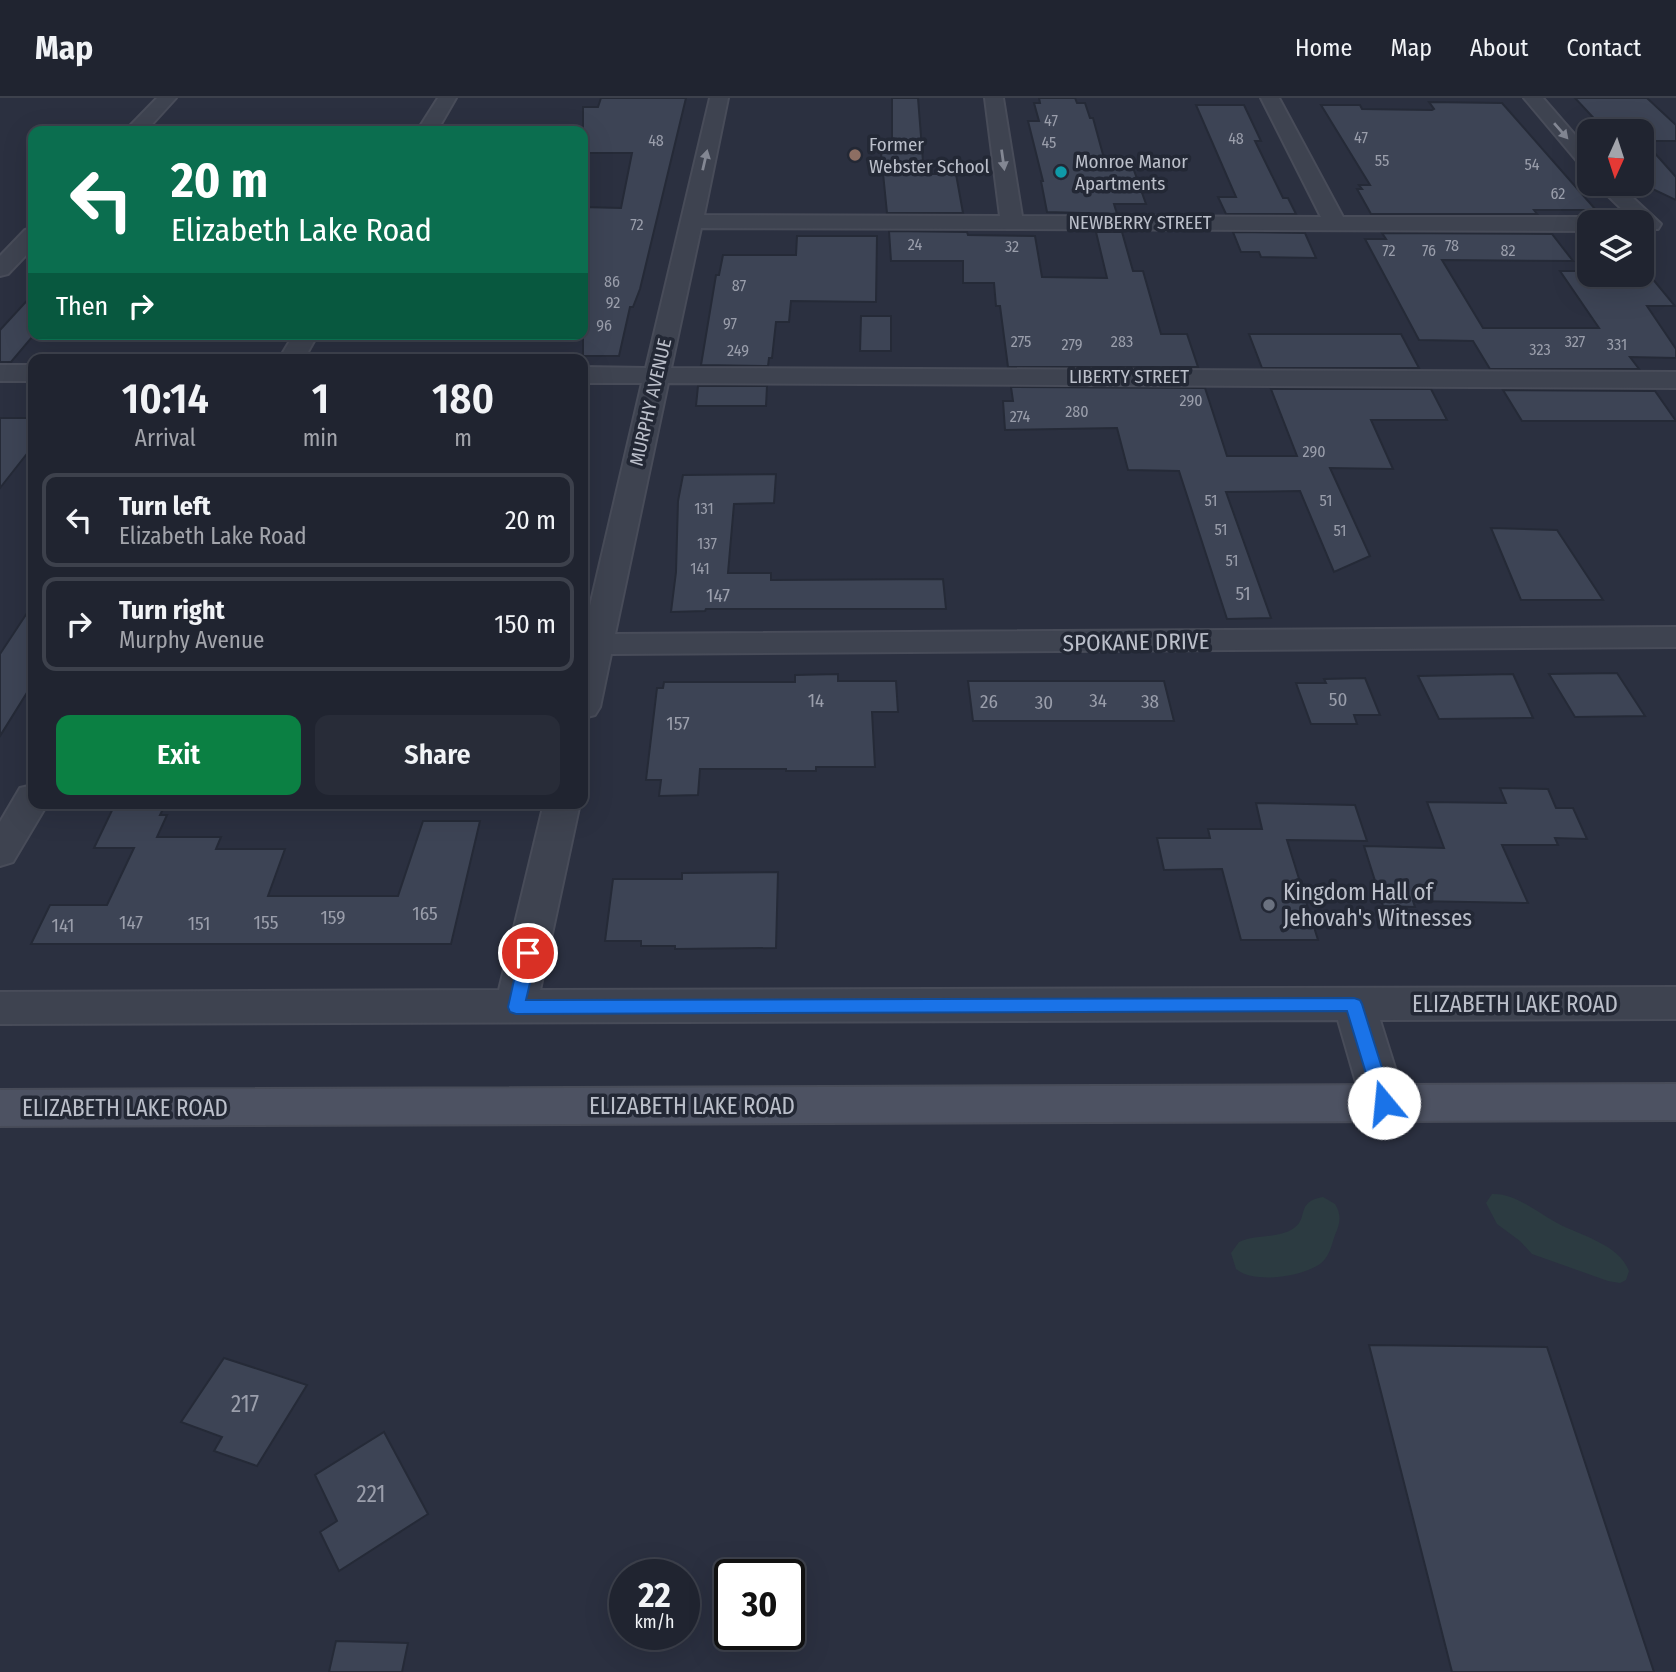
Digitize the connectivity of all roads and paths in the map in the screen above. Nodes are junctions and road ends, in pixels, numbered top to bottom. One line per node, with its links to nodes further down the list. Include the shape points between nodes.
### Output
1 (167, 98): 7 (street)
2 (447, 98): 8 (street)
3 (719, 98): 12 (street, MURPHY AVENUE, one-way to 3)
4 (994, 98): 13 (street, one-way to 13)
5 (1270, 98): 14 (street)
6 (1533, 98): 9 (street, one-way to 9)
7 (140, 126)
8 (430, 126)
9 (1577, 149)
10 (1618, 196): 11 (street)
11 (1632, 210)
12 (691, 221): 13 (street, NEWBERRY STREET); 23 (street, MURPHY AVENUE)
13 (1012, 222): 14 (street, NEWBERRY STREET)
14 (1335, 223): 15 (street, NEWBERRY STREET)
15 (1577, 224)
16 (1654, 225): 17 (street)
17 (1676, 226)
18 (28, 240): 19 (street)
19 (0, 269)
20 (0, 373): 21 (street)
21 (28, 373)
22 (588, 374): 23 (street, LIBERTY STREET)
23 (656, 375): 24 (street, LIBERTY STREET); 26 (street, MURPHY AVENUE)
24 (1676, 380)
25 (1676, 637): 26 (street, SPOKANE DRIVE)
26 (597, 644): 27 (street, MURPHY AVENUE)
27 (588, 684)
28 (28, 805): 30 (street)
29 (561, 809): 33 (street)
30 (0, 853)
31 (1676, 1003): 32 (street, ELIZABETH LAKE ROAD)
32 (1354, 1004): 33 (street, ELIZABETH LAKE ROAD); 36 (street)
33 (516, 1007): 34 (street, ELIZABETH LAKE ROAD)
34 (0, 1008)
35 (1676, 1102): 36 (main road, ELIZABETH LAKE ROAD)
36 (1384, 1103): 37 (main road, ELIZABETH LAKE ROAD)
37 (0, 1108)

